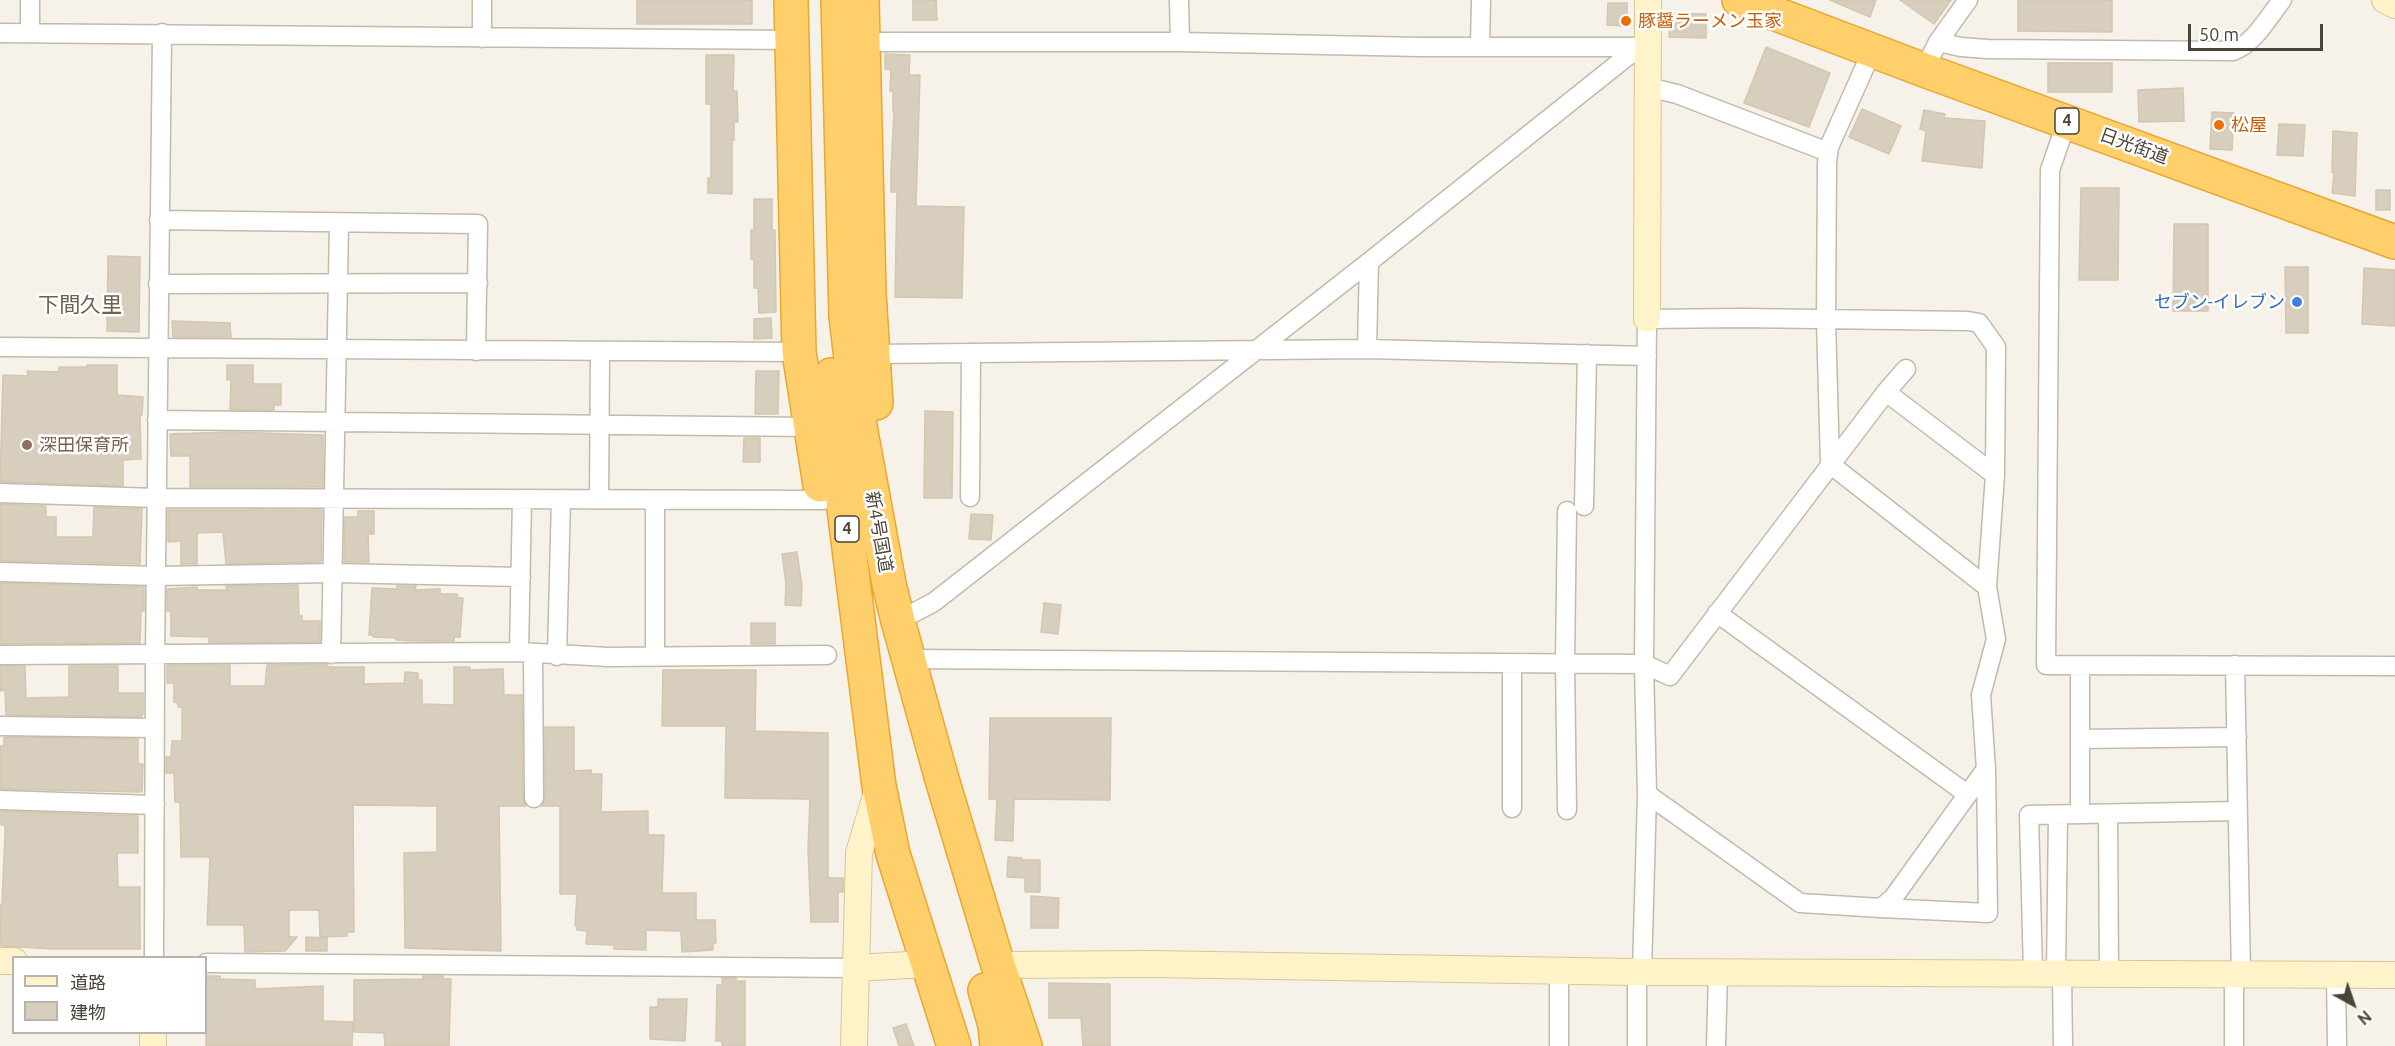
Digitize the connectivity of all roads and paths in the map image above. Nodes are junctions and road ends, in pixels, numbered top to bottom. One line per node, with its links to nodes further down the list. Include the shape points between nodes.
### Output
1 (30, 0): 16 (street)
2 (482, 0): 18 (street)
3 (792, 0): 19 (highway)
4 (816, 0): 75 (highway, 新4号国道 / 4, via 825,315)
5 (838, 0): 71 (highway, 新4号国道 / 4, via 846,316 857,410)
6 (862, 0): 20 (highway)
7 (1179, 0): 21 (street)
8 (1481, 0): 22 (street)
9 (1648, 0): 23 (street)
10 (1738, 0): 24 (highway, 日光街道 / 4)
11 (1968, 0): 25 (street)
12 (2282, 0): 25 (street, via 2255,34 2233,51 1961,47)
13 (2385, 0): 14 (street)
14 (2395, 5)
15 (0, 33): 16 (street)
16 (30, 33): 17 (street)
17 (162, 33): 18 (street); 29 (street)
18 (482, 38): 19 (street)
19 (792, 40): 45 (highway)
20 (863, 42): 21 (street); 47 (highway)
21 (1180, 42): 22 (street)
22 (1480, 46): 23 (street)
23 (1644, 47): 26 (street); 32 (street)
24 (1872, 51): 25 (highway, 日光街道 / 4); 28 (street)
25 (1931, 56): 27 (highway, 日光街道 / 4)
26 (1648, 87): 28 (street, via 1677,94); 36 (street)
27 (2067, 122): 31 (highway, 日光街道 / 4); 87 (street, via 2050,170 2046,665)
28 (1828, 152): 37 (street)
29 (159, 220): 30 (street); 35 (street)
30 (339, 224): 33 (street); 34 (street, via 478,224)
31 (2395, 242)
32 (1370, 262): 40 (street); 43 (street)
33 (338, 283): 34 (street); 35 (street); 41 (street)
34 (478, 283): 42 (street)
35 (158, 284): 39 (street)
36 (1647, 319): 37 (street); 49 (street)
37 (1826, 320): 56 (street); 57 (street, via 1979,323 1996,347)
38 (0, 347): 39 (street)
39 (158, 349): 41 (street); 52 (street)
40 (1367, 349): 43 (street); 48 (street)
41 (337, 350): 42 (street); 53 (street)
42 (476, 351): 44 (street)
43 (1253, 351): 46 (street); 74 (street, via 934,602)
44 (600, 352): 45 (street); 54 (street)
45 (799, 352): 55 (highway)
46 (971, 353): 47 (street); 59 (street)
47 (874, 354): 71 (highway, via 892,533)
48 (1587, 354): 49 (street); 85 (street)
49 (1647, 356): 86 (street)
50 (1906, 369): 51 (street)
51 (1886, 392): 56 (street); 57 (street)
52 (157, 420): 53 (street); 60 (street)
53 (336, 422): 54 (street); 61 (street)
54 (600, 425): 55 (street); 64 (street)
55 (812, 427): 66 (highway)
56 (1830, 464): 72 (street); 73 (street)
57 (1995, 475): 72 (street)
58 (0, 493): 60 (street)
59 (970, 497)
60 (156, 498): 61 (street); 69 (street)
61 (335, 499): 62 (street); 68 (street)
62 (522, 499): 63 (street); 70 (street)
63 (561, 499): 64 (street); 81 (street)
64 (599, 500): 65 (street)
65 (655, 500): 66 (street); 82 (street)
66 (823, 500): 75 (highway, via 848,613)
67 (0, 572): 69 (street)
68 (334, 573): 69 (street); 70 (street); 78 (street)
69 (156, 576): 77 (street)
70 (521, 577): 76 (street)
71 (889, 584): 74 (highway, 新4号国道 / 4)
72 (1987, 587): 94 (street, via 1996,639 1981,695)
73 (1717, 613): 86 (street, via 1670,676); 97 (street)
74 (898, 621): 83 (highway, 新4号国道 / 4)
75 (861, 646): 95 (highway, 新4号国道 / 4)
76 (526, 653): 78 (street); 81 (street); 98 (street)
77 (155, 654): 78 (street); 79 (street); 91 (street)
78 (331, 654)
79 (0, 655)
80 (827, 655): 82 (street)
81 (557, 656): 82 (street)
82 (655, 657)
83 (910, 658): 84 (street); 107 (highway, 新4号国道 / 4)
84 (1512, 663): 85 (street); 101 (street)
85 (1565, 663): 86 (street); 102 (street)
86 (1644, 664): 96 (street)
87 (2080, 665): 88 (street); 93 (street)
88 (2235, 665): 89 (street); 92 (street)
89 (2395, 666)
90 (0, 726): 91 (street)
91 (155, 728): 100 (street)
92 (2237, 736): 93 (street); 103 (street)
93 (2080, 739): 104 (street)
94 (1986, 770): 97 (street); 108 (street, via 1988,913)
95 (879, 786): 111 (highway, 新4号国道 / 4, via 893,855); 113 (street, via 859,854)
96 (1647, 794): 108 (street, via 1800,903); 115 (street)
97 (1967, 795): 108 (street, via 1893,898)
98 (534, 798)
99 (0, 800): 100 (street)
100 (154, 806): 109 (street)
101 (1512, 808)
102 (1567, 810)
103 (2238, 811): 105 (street); 119 (street)
104 (2080, 814): 105 (street); 106 (street)
105 (2108, 814): 118 (street)
106 (2058, 815): 117 (street); 117 (street, via 2029,815)
107 (954, 818): 112 (highway, 新4号国道 / 4); 124 (highway, via 952,865 996,1025)
108 (1881, 908)
109 (154, 956)
110 (207, 963): 113 (street)
111 (927, 964): 113 (street); 123 (highway, 新4号国道 / 4)
112 (998, 965): 114 (street); 125 (highway, 新4号国道 / 4)
113 (855, 968): 122 (street)
114 (1559, 970): 115 (street); 126 (street)
115 (1639, 972): 116 (street); 127 (street)
116 (1718, 972): 117 (street); 128 (street)
117 (2050, 973): 118 (street); 129 (street)
118 (2109, 974): 119 (street)
119 (2238, 975): 120 (street); 130 (street)
120 (2336, 975): 121 (street); 131 (street)
121 (2395, 975)
122 (854, 1046)
123 (954, 1046)
124 (997, 1046)
125 (1025, 1046)
126 (1559, 1046)
127 (1636, 1046)
128 (1716, 1046)
129 (2063, 1046)
130 (2234, 1046)
131 (2337, 1046)

